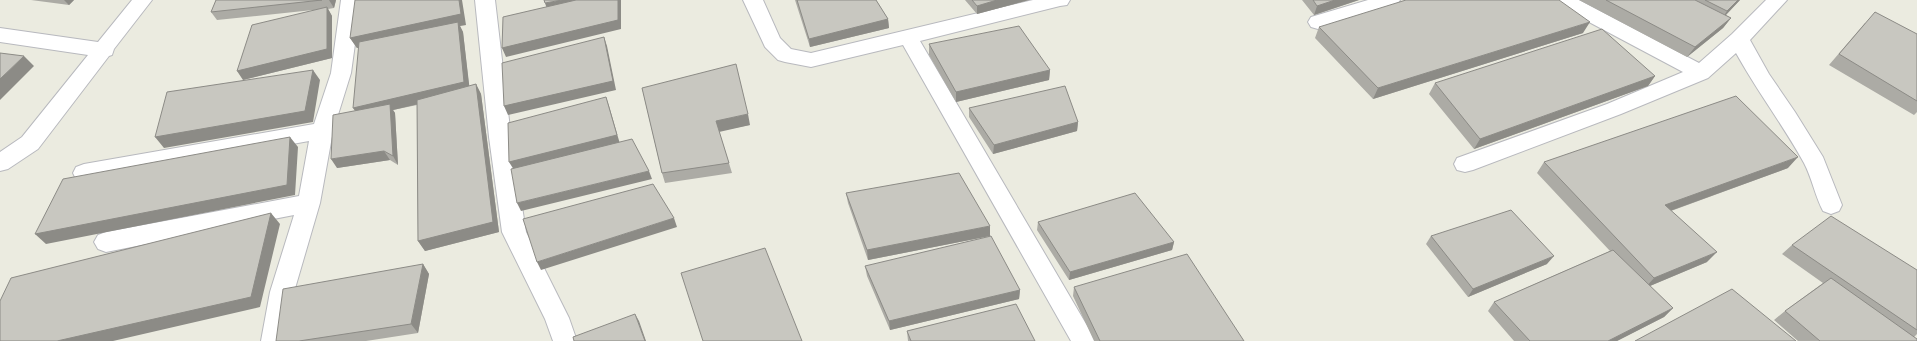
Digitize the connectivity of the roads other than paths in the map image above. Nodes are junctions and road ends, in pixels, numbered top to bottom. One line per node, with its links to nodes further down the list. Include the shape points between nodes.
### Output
1 (142, 0): 13 (street)
2 (351, 0): 15 (street, via 341,73)
3 (485, 0): 23 (street, via 500,137 514,232 557,318)
4 (753, 0): 11 (street, via 772,42 785,55 811,60)
5 (1060, 0): 11 (street)
6 (1390, 0): 9 (street)
7 (1564, 0): 14 (street)
8 (1777, 0): 12 (street)
9 (1318, 22)
10 (0, 35): 13 (street)
11 (908, 37): 24 (street)
12 (1739, 39): 14 (street); 20 (street, via 1761,79 1815,163)
13 (104, 50): 16 (street, via 30,144)
14 (1701, 73): 17 (street, via 1614,109)
15 (322, 131): 18 (street); 19 (street)
16 (0, 163)
17 (1465, 164)
18 (84, 173)
19 (309, 203): 21 (street); 22 (street, via 282,292)
20 (1831, 205)
21 (106, 242)
22 (273, 341)
23 (565, 341)
24 (1084, 341)

